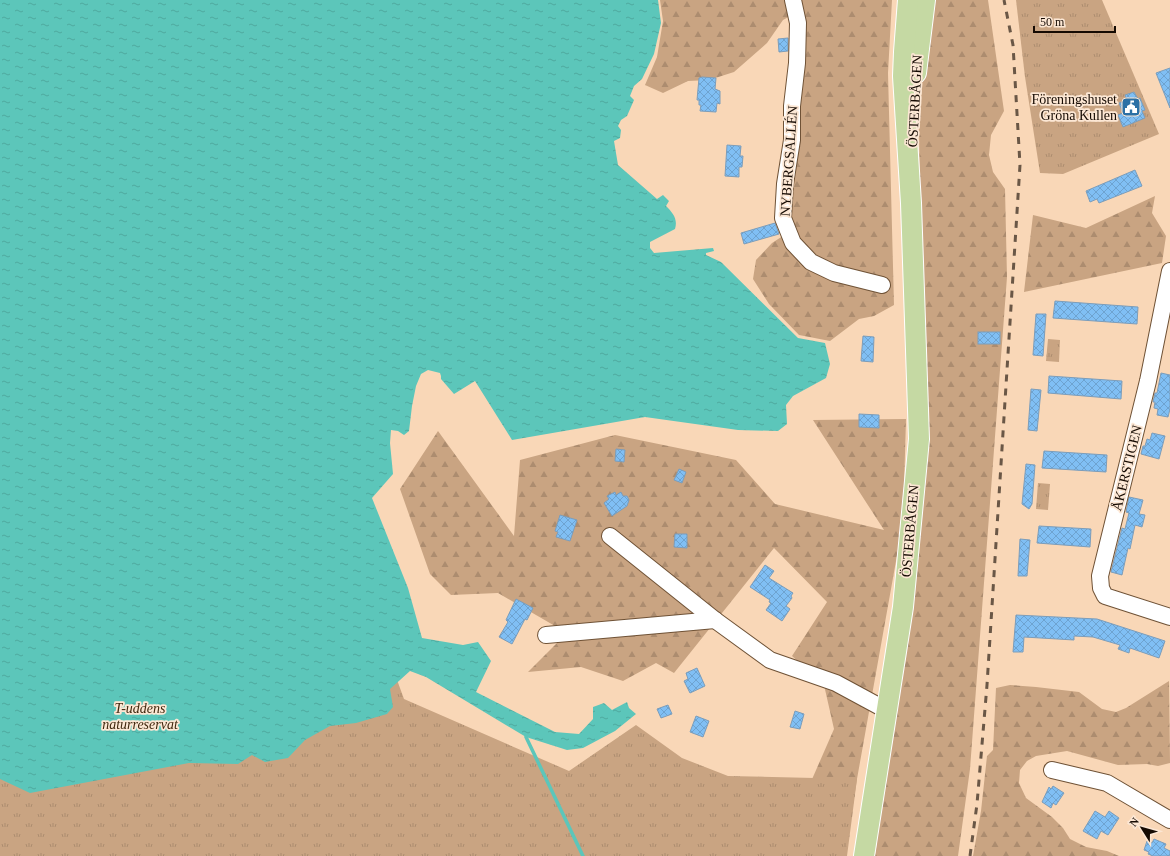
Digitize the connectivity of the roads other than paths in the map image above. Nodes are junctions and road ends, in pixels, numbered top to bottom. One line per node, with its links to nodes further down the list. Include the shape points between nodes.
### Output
1 (793, 0): 6 (street, NYBERGSALLÉN, via 798,23 797,63 792,106 792,140 784,184 783,218 793,244 811,262 834,272)
2 (908, 0): 4 (main road, ÖSTERBÅGEN, via 903,76)
3 (925, 0): 4 (main road, ÖSTERBÅGEN, via 913,105)
4 (910, 203): 11 (main road, ÖSTERBÅGEN, via 919,439 903,607)
5 (1170, 271): 8 (street, ÅKERSTIGEN, via 1148,381 1100,576 1105,596)
6 (882, 285)
7 (610, 536): 9 (street)
8 (1170, 617)
9 (715, 620): 10 (street); 11 (street, via 770,660 836,683)
10 (546, 635)
11 (886, 710): 14 (main road, ÖSTERBÅGEN)
12 (1052, 770): 13 (street, via 1107,783)
13 (1170, 820)
14 (864, 856)

